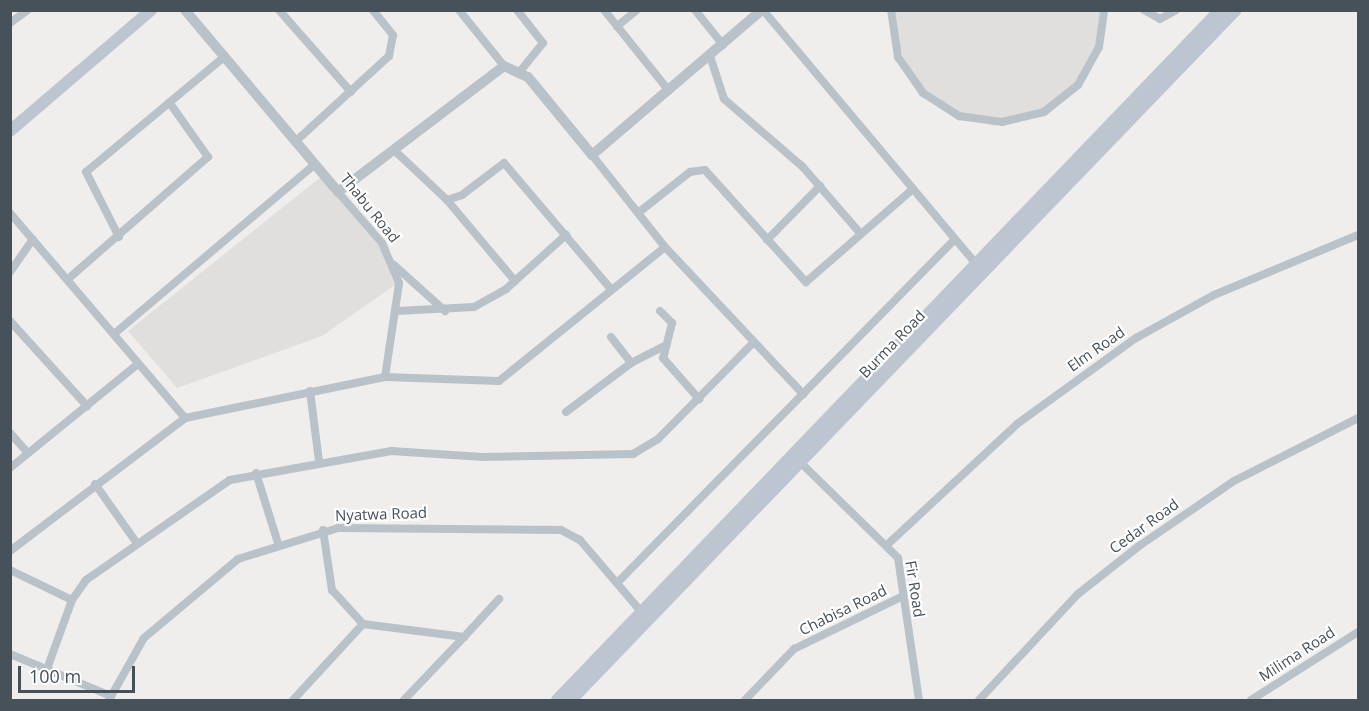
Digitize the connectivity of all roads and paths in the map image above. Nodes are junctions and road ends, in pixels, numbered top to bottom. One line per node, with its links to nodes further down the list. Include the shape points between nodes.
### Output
1 (28, 10): 18 (street)
2 (152, 10): 28 (main road)
3 (185, 10): 21 (street, Thabu Road)
4 (279, 10): 26 (street)
5 (374, 10): 26 (street, via 393,35 393,45 380,66)
6 (459, 10): 23 (street)
7 (517, 10): 24 (street, via 543,43)
8 (604, 10): 19 (street)
9 (637, 10): 19 (street)
10 (695, 10): 20 (street)
11 (763, 10): 20 (street); 34 (street)
12 (891, 10): 13 (street, via 898,57 923,93 959,116 1002,122 1044,112 1078,85 1099,47)
13 (1104, 10)
14 (1144, 10): 15 (street, via 1160,19)
15 (1176, 10)
16 (1220, 10): 47 (main road, Burma Road)
17 (1236, 10): 73 (main road, Burma Road)
18 (10, 24)
19 (617, 26): 25 (street)
20 (723, 45): 22 (street)
21 (225, 56): 27 (street); 29 (street, Thabu Road)
22 (710, 56): 25 (street); 33 (street, via 724,99)
23 (504, 66): 24 (street); 30 (street)
24 (520, 71): 31 (street)
25 (669, 91): 31 (street)
26 (351, 92): 29 (street)
27 (169, 102): 42 (street, via 86,172); 42 (street, via 208,157)
28 (10, 131)
29 (296, 141): 32 (street, Thabu Road)
30 (394, 150): 35 (street); 36 (street)
31 (592, 155): 38 (street)
32 (315, 164): 35 (street, Thabu Road); 57 (street)
33 (820, 186): 39 (street); 44 (street)
34 (913, 189): 39 (street); 45 (street)
35 (338, 192): 48 (street, Thabu Road)
36 (447, 200): 40 (street, via 462,195 501,162); 51 (street)
37 (10, 213): 43 (street)
38 (638, 213): 44 (street, via 690,172 705,170); 46 (street)
39 (861, 234): 44 (street, via 806,282)
40 (566, 235): 51 (street); 52 (street)
41 (1359, 235): 81 (street, Elm Road, via 1214,295 1136,338 1017,424)
42 (119, 237): 50 (street)
43 (33, 239): 49 (street); 50 (street)
44 (767, 240)
45 (954, 240): 47 (street); 65 (street)
46 (665, 247): 52 (street); 59 (street)
47 (975, 263): 73 (main road, Burma Road)
48 (394, 265): 53 (street, Thabu Road); 54 (street)
49 (10, 272)
50 (68, 279): 57 (street)
51 (515, 281): 54 (street, via 474,307)
52 (611, 289): 63 (street, via 500,381)
53 (397, 311): 54 (street); 63 (street, Thabu Road)
54 (445, 311)
55 (660, 311): 60 (street, via 672,323)
56 (10, 321): 67 (street)
57 (114, 334): 62 (street)
58 (611, 338): 61 (street)
59 (753, 343): 65 (street); 66 (street)
60 (663, 347): 61 (street); 66 (street, via 663,358)
61 (631, 363): 68 (street)
62 (138, 364): 67 (street); 69 (street)
63 (385, 377): 64 (street)
64 (310, 391): 69 (street); 74 (street)
65 (803, 394): 84 (street)
66 (699, 399): 74 (street, via 658,439 633,454 483,457 391,452)
67 (87, 406): 72 (street)
68 (566, 412)
69 (185, 417): 77 (street)
70 (1359, 418): 101 (street, Cedar Road, via 1234,481 1139,546 1078,594)
71 (10, 433): 72 (street)
72 (28, 453): 75 (street)
73 (796, 457): 81 (street, Fir Road); 88 (main road, Burma Road)
74 (319, 461): 76 (street)
75 (10, 468)
76 (256, 473): 79 (street, via 224,483); 80 (street)
77 (95, 484): 79 (street); 82 (street)
78 (323, 530): 80 (street, Nyatwa Road); 84 (street, Nyatwa Road, via 409,525 561,530 580,540); 89 (street, via 332,590)
79 (136, 542): 87 (street, via 86,580)
80 (278, 543): 94 (street, Nyatwa Road, via 238,559 144,638)
81 (888, 544): 85 (street, Fir Road, via 898,558)
82 (10, 551)
83 (10, 570): 87 (street)
84 (618, 582): 88 (street, Nyatwa Road)
85 (903, 596): 99 (street, Chabisa Road, via 794,649); 100 (street, Fir Road)
86 (499, 599): 91 (street)
87 (72, 600): 93 (street)
88 (645, 616): 97 (main road, Burma Road); 98 (main road, Burma Road)
89 (363, 624): 91 (street); 95 (street)
90 (1359, 632): 102 (street, Milima Road)
91 (464, 637): 96 (street)
92 (10, 654): 93 (street)
93 (47, 669): 94 (street)
94 (110, 698)
95 (293, 700)
96 (404, 700)
97 (557, 700)
98 (571, 700)
99 (745, 700)
100 (919, 700)
101 (979, 700)
102 (1251, 700)

